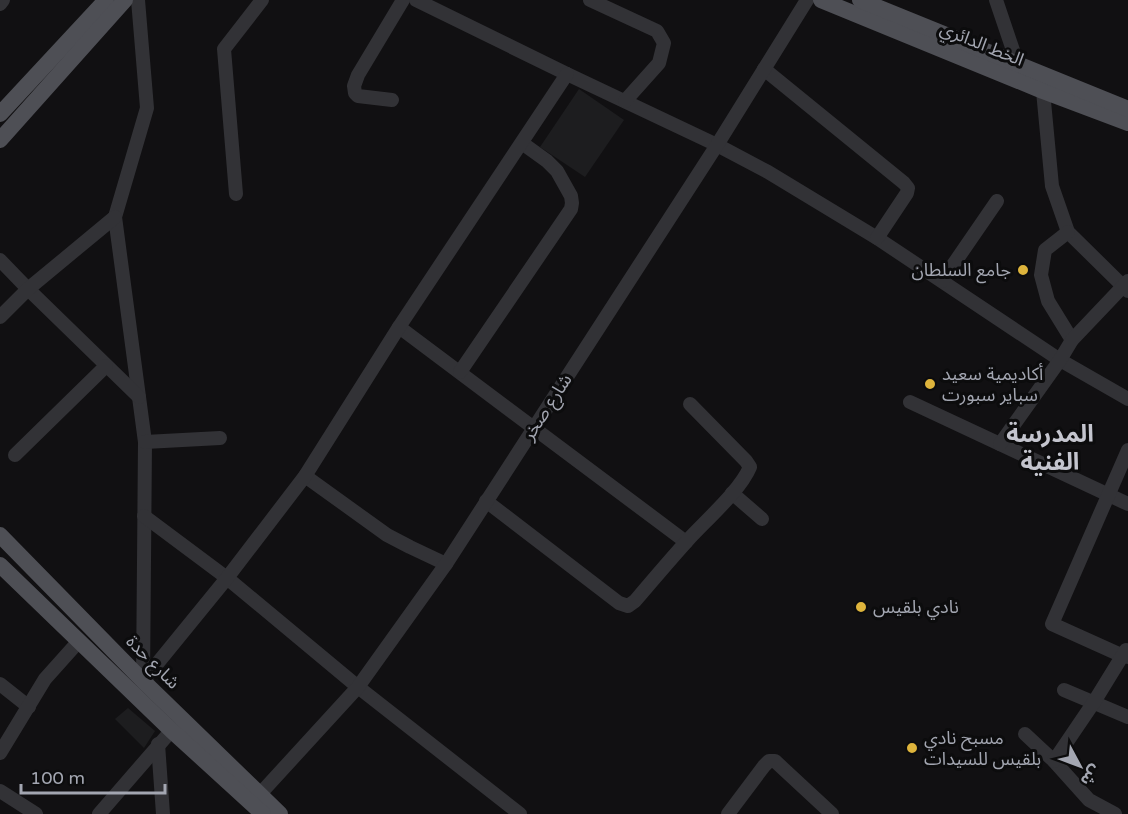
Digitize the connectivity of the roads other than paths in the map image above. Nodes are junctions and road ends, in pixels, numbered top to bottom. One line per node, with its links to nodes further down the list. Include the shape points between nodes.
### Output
1 (3, 0): 13 (street)
2 (106, 0): 22 (main road)
3 (125, 0): 24 (main road)
4 (138, 0): 29 (street, via 147,108)
5 (262, 0): 27 (street, via 224,49)
6 (402, 0): 19 (street, via 354,86 358,96)
7 (416, 0): 17 (street)
8 (590, 0): 20 (street, via 657,31 664,43 659,63)
9 (807, 0): 16 (street, شارع صخر)
10 (821, 0): 18 (main road, الخط الدائري)
11 (860, 0): 14 (main road, الخط الدائري)
12 (996, 0): 15 (street)
13 (0, 4)
14 (881, 4): 15 (main road, الخط الدائري)
15 (1018, 65): 21 (main road, الخط الدائري)
16 (764, 69): 26 (street, شارع صخر); 31 (street, via 908,188)
17 (567, 74): 20 (street); 25 (street)
18 (1043, 91): 23 (main road, الخط الدائري); 30 (street, via 1052,186)
19 (392, 100)
20 (625, 101): 26 (street)
21 (1128, 109)
22 (0, 114)
23 (1128, 123)
24 (0, 140)
25 (522, 143): 37 (street); 41 (street, via 557,171 571,196 572,209)
26 (717, 145): 31 (street); 46 (street, شارع صخر)
27 (236, 194)
28 (997, 201): 33 (street)
29 (115, 217): 35 (street); 42 (street)
30 (1068, 232): 34 (street); 38 (street, via 1045,250 1041,275 1048,301)
31 (877, 238): 33 (street)
32 (0, 260): 35 (street)
33 (942, 281): 39 (street)
34 (1126, 286): 38 (street)
35 (28, 289): 36 (street); 40 (street)
36 (0, 317)
37 (399, 327): 41 (street); 52 (street)
38 (1072, 340): 39 (street)
39 (1060, 360): 43 (street); 49 (street)
40 (106, 366): 42 (street); 51 (street)
41 (460, 372): 46 (street)
42 (139, 398): 48 (street)
43 (1128, 399)
44 (910, 402): 49 (street)
45 (690, 404): 53 (street, via 750,467)
46 (534, 428): 55 (street, شارع صخر); 60 (street)
47 (220, 438): 48 (street)
48 (146, 442): 57 (street)
49 (1000, 444): 54 (street)
50 (1128, 450): 54 (street)
51 (15, 455)
52 (305, 476): 61 (street, via 387,535); 63 (street)
53 (732, 493): 58 (street); 60 (street)
54 (1108, 494): 56 (street); 65 (street, via 1052,624)
55 (486, 501): 60 (street, via 628,606); 61 (street, شارع صخر)
56 (1128, 504)
57 (144, 516): 63 (street); 66 (street)
58 (762, 519)
59 (0, 535): 66 (main road, شارع حدة)
60 (686, 542)
61 (446, 564): 68 (street, شارع صخر)
62 (0, 565): 64 (main road, شارع حدة)
63 (227, 578): 66 (street); 68 (street)
64 (79, 641): 71 (street, via 45,679); 73 (main road, شارع حدة)
65 (1126, 653): 70 (street)
66 (143, 681): 73 (main road, شارع حدة)
67 (0, 684): 71 (street)
68 (358, 687): 79 (street, شارع صخر); 85 (street)
69 (1064, 690): 70 (street)
70 (1094, 702): 72 (street); 77 (street)
71 (29, 707): 76 (street)
72 (1128, 717)
73 (177, 724): 75 (street); 79 (main road, شارع حدة); 83 (main road, شارع حدة)
74 (1025, 734): 77 (street)
75 (158, 744): 81 (street); 82 (street)
76 (0, 753)
77 (1054, 761): 88 (street, via 1089,800)
78 (0, 790): 80 (street)
79 (260, 795): 84 (main road, شارع حدة)
80 (36, 814)
81 (99, 814)
82 (163, 814)
83 (263, 814)
84 (280, 814)
85 (520, 814)
86 (728, 814): 87 (street, via 764,766 775,761)
87 (832, 814)
88 (1115, 814)

